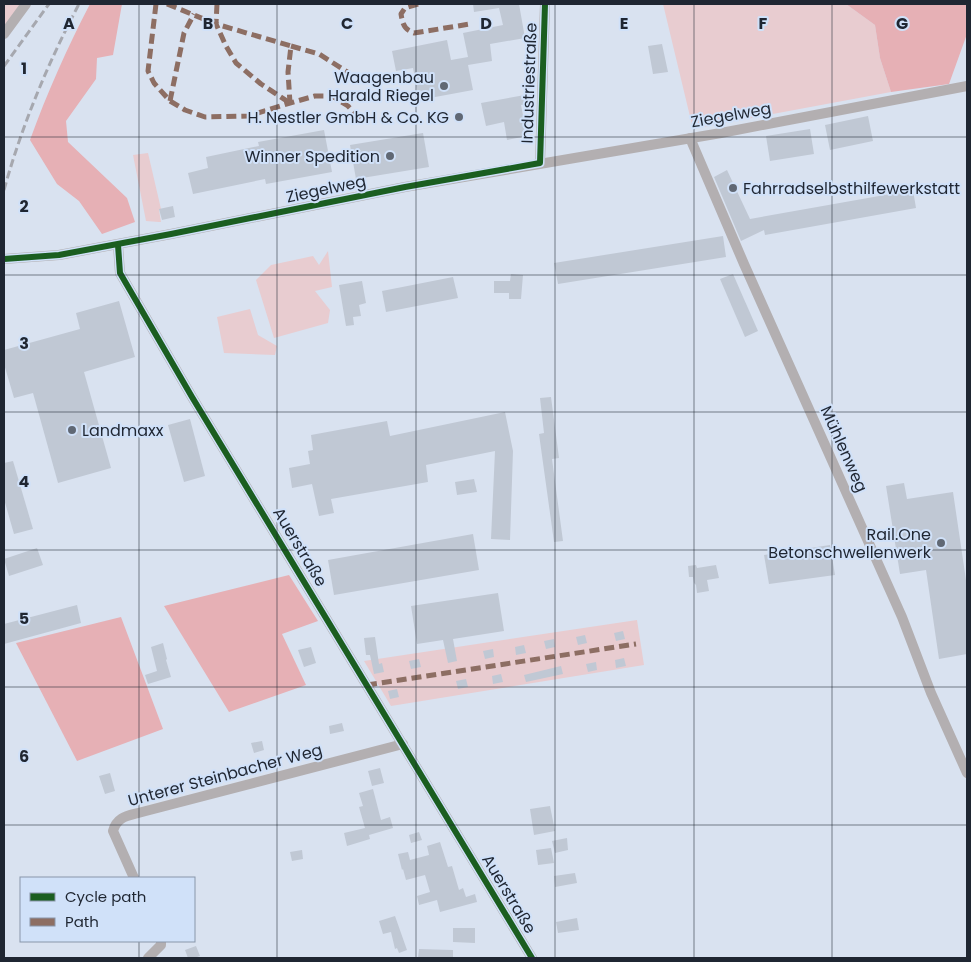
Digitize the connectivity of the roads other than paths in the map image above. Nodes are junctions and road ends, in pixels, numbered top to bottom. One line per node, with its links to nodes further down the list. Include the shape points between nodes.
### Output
1 (26, 4): 3 (street)
2 (545, 4): 6 (street, Industriestraße)
3 (4, 34)
4 (967, 86): 5 (street, Ziegelweg)
5 (690, 138): 6 (street, Ziegelweg); 10 (street, Mühlenweg, via 898,608)
6 (540, 163): 7 (street, Ziegelweg)
7 (118, 245): 8 (street, via 59,256); 9 (street, Auerstraße, via 120,273)
8 (4, 259)
9 (403, 744): 11 (street, Unterer Steinbacher Weg, via 119,819 113,831); 14 (street, Auerstraße)
10 (967, 773)
11 (134, 877)
12 (161, 942): 13 (street)
13 (148, 958)
14 (532, 958)

